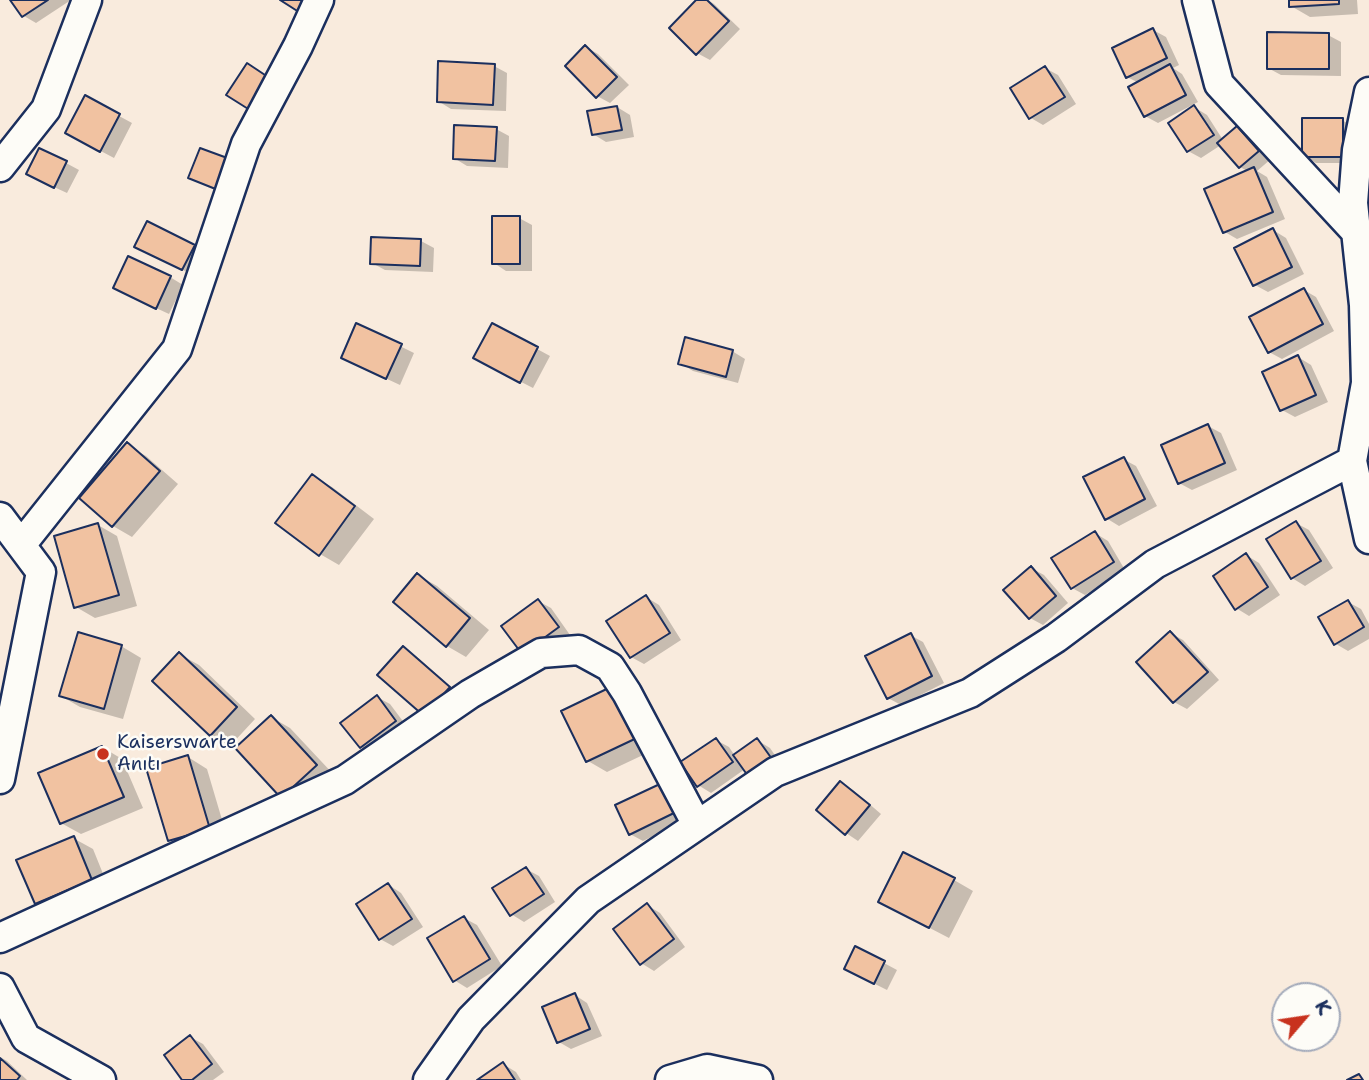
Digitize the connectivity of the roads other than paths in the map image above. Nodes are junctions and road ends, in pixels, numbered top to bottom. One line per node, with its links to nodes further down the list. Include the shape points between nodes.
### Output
1 (87, 0): 5 (street, via 46,109)
2 (319, 0): 10 (street, via 246,144 177,349)
3 (1197, 0): 6 (street, via 1219,84)
4 (1369, 92): 6 (street, via 1357,150 1353,203)
5 (0, 167)
6 (1357, 233): 7 (street, via 1366,383)
7 (1352, 461): 9 (street); 12 (street, via 1155,564 1056,638 970,693 775,772)
8 (1, 520): 10 (street)
9 (1369, 539)
10 (21, 545): 11 (street, via 41,572)
11 (0, 779)
12 (697, 825): 13 (street, via 610,667 579,650 541,653 470,694 345,780); 16 (street, via 587,900 471,1019)
13 (0, 938)
14 (0, 988): 15 (street, via 26,1038)
15 (100, 1080)
16 (428, 1080)
17 (670, 1080): 18 (street, via 707,1069)
18 (758, 1080)

